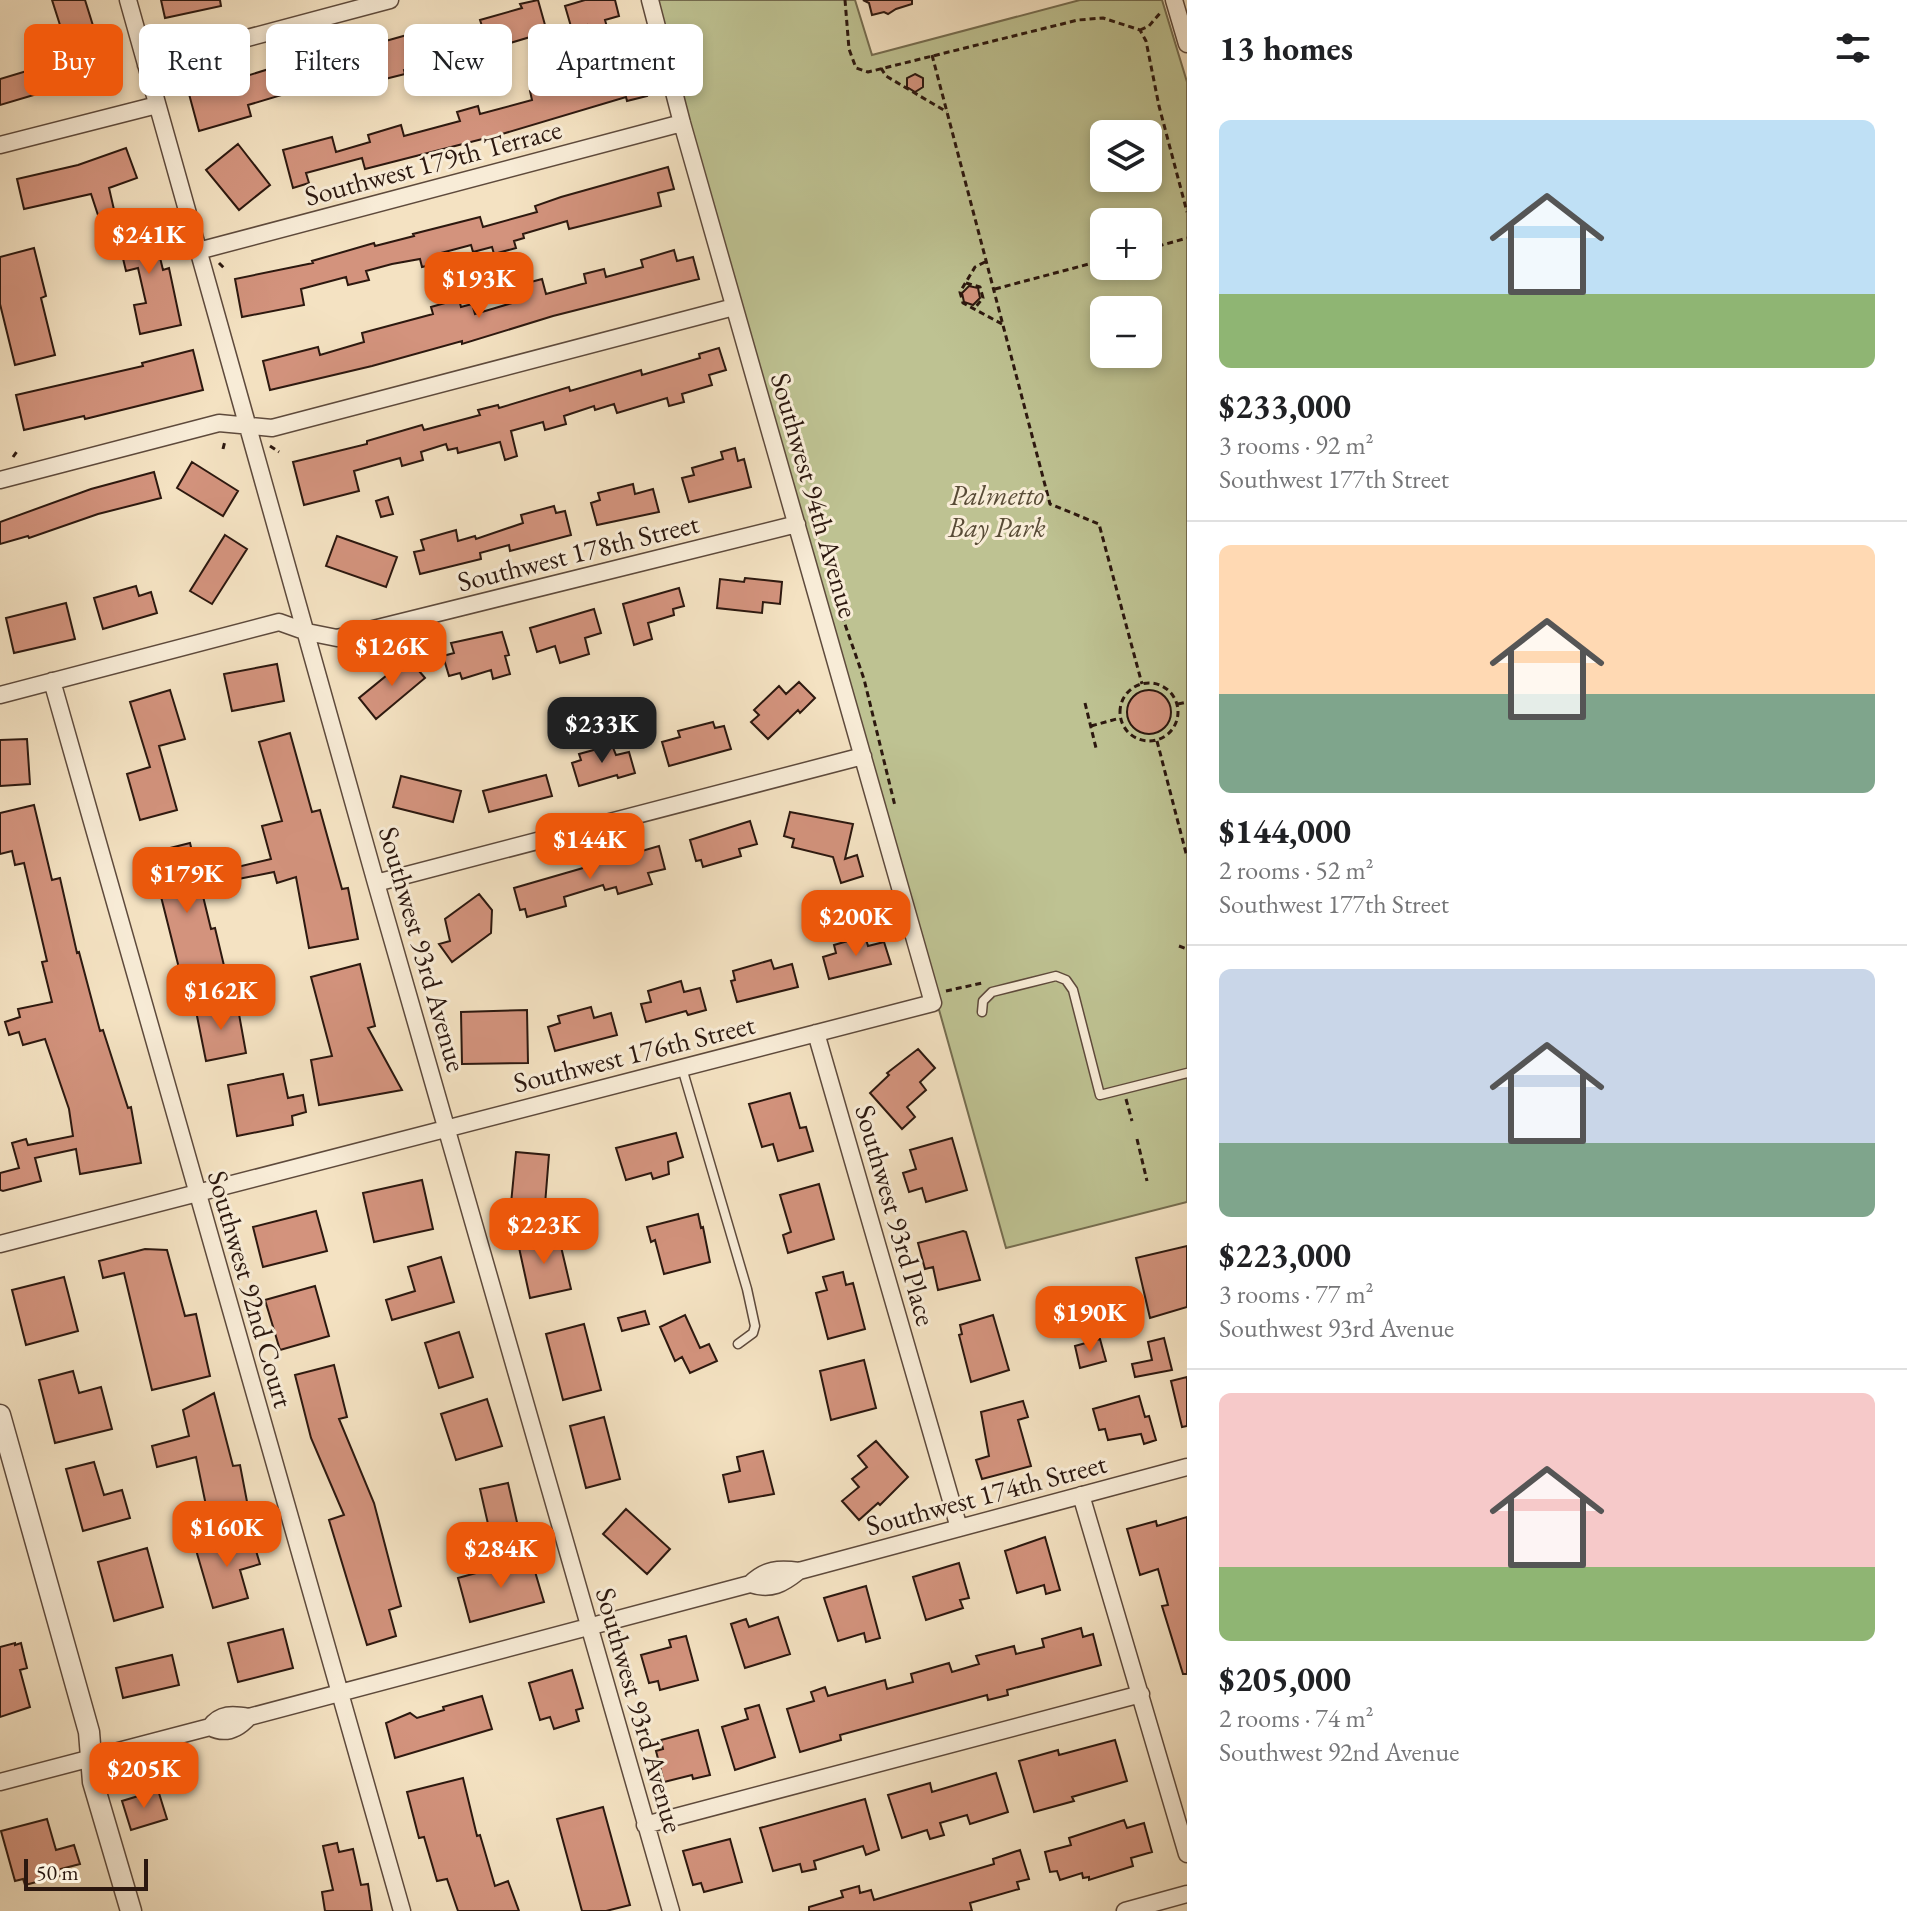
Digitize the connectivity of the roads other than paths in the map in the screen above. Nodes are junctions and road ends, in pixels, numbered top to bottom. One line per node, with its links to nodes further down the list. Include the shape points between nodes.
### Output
1 (128, 0): 6 (street, Southwest 93rd Avenue)
2 (390, 0): 5 (street)
3 (650, 0): 10 (street, Southwest 94th Avenue)
4 (1174, 0): 7 (street)
5 (250, 37)
6 (139, 40)
7 (1187, 44)
8 (155, 96): 9 (street, Southwest 93rd Avenue)
9 (157, 105): 11 (street); 12 (street, Southwest 93rd Avenue)
10 (682, 123): 12 (street, Southwest 179th Terrace); 13 (street, Southwest 94th Avenue)
11 (0, 145)
12 (198, 251): 14 (street, Southwest 93rd Avenue)
13 (734, 307): 14 (street, via 272,428); 16 (street, Southwest 94th Avenue)
14 (248, 426): 15 (street, via 219,423); 17 (street, Southwest 93rd Avenue)
15 (4, 471)
16 (797, 524): 17 (street, Southwest 178th Street, via 337,638); 20 (street, Southwest 94th Avenue)
17 (307, 632): 18 (street, Southwest 178th Street, via 279,622); 21 (street, Southwest 93rd Avenue)
18 (52, 681): 19 (street, Southwest 178th Street); 27 (street, Southwest 92nd Court)
19 (0, 695)
20 (863, 756): 21 (street); 23 (street, Southwest 94th Avenue, via 938,997)
21 (376, 883): 26 (street, Southwest 93rd Avenue)
22 (982, 1012): 25 (lane, via 983,1001 992,992 1056,976 1073,990 1100,1095)
23 (816, 1033): 24 (street, Southwest 176th Street); 33 (street, Southwest 93rd Place)
24 (682, 1068): 26 (street, Southwest 176th Street); 29 (lane, via 755,1326)
25 (1187, 1073)
26 (448, 1128): 27 (street, Southwest 176th Street); 34 (street, Southwest 93rd Avenue)
27 (198, 1194): 28 (street, Southwest 176th Street); 35 (street, Southwest 92nd Court)
28 (0, 1244)
29 (738, 1344)
30 (0, 1415): 37 (street, via 89,1732)
31 (1187, 1467): 32 (street, Southwest 174th Street)
32 (1081, 1495): 33 (street, Southwest 174th Street); 36 (street)
33 (959, 1528): 34 (street, Southwest 174th Street, via 799,1571 771,1570 750,1584)
34 (588, 1626): 35 (street, Southwest 174th Street); 39 (street, Southwest 93rd Avenue)
35 (339, 1694): 37 (street, Southwest 174th Street, via 249,1717 219,1717 210,1727); 43 (street, Southwest 92nd Court)
36 (1141, 1694): 39 (street); 40 (street)
37 (91, 1758): 38 (street, Southwest 174th Street); 42 (street, via 93,1782)
38 (0, 1782)
39 (645, 1825): 44 (street, Southwest 93rd Avenue)
40 (1187, 1854)
41 (1187, 1894): 45 (street)
42 (131, 1911)
43 (402, 1911)
44 (671, 1911)
45 (1125, 1911)

